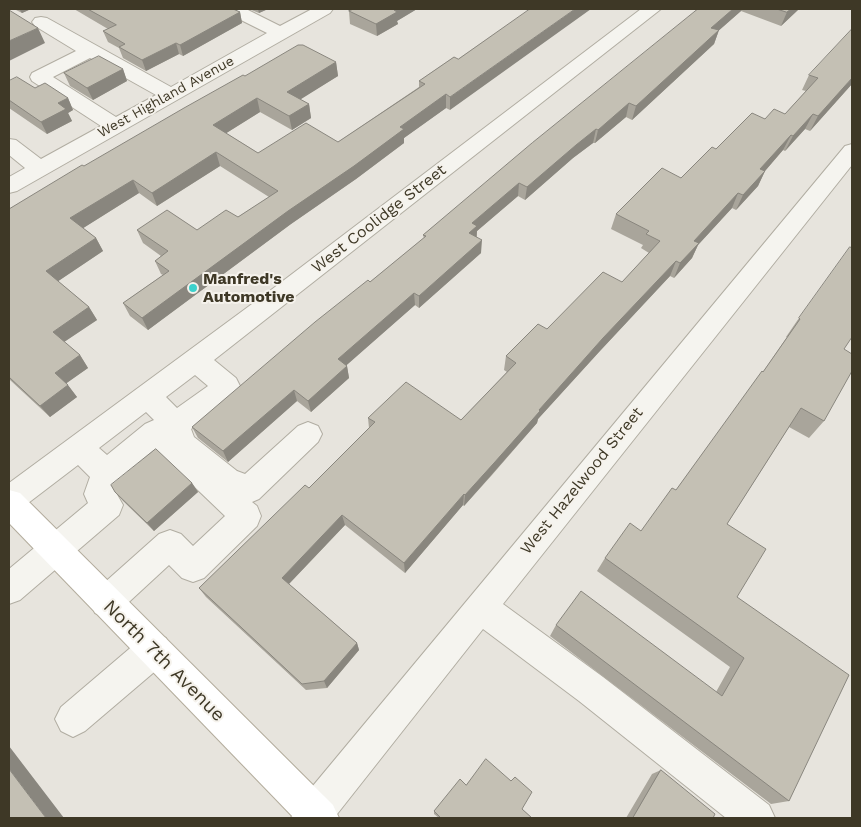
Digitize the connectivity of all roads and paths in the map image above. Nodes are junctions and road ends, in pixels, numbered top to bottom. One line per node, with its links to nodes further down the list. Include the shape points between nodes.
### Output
1 (233, 9): 5 (street)
2 (324, 9): 5 (street, West Highland Avenue)
3 (652, 9): 13 (street, West Coolidge Street)
4 (41, 22): 6 (street)
5 (280, 33): 7 (street, West Highland Avenue)
6 (90, 51): 7 (street); 8 (street, via 39,77)
7 (171, 95): 8 (street, West Highland Avenue)
8 (115, 126): 11 (street, West Highland Avenue)
9 (9, 144): 11 (street)
10 (852, 151): 23 (street, West Hazelwood Street)
11 (40, 168): 12 (street, West Highland Avenue)
12 (9, 186)
13 (195, 360): 14 (street, West Coolidge Street); 15 (street, via 226,386)
14 (148, 396): 15 (street); 17 (street, West Coolidge Street)
15 (176, 425): 16 (street, via 183,445 227,480 249,490)
16 (308, 434)
17 (79, 447): 18 (street); 19 (street, West Coolidge Street)
18 (106, 473): 20 (street, via 99,494 108,505); 22 (street, via 155,432 246,516 193,567 170,544)
19 (9, 502): 20 (main road, North 7th Avenue)
20 (55, 549): 21 (street); 22 (main road, North 7th Avenue)
21 (9, 588)
22 (106, 602): 24 (main road, North 7th Avenue)
23 (481, 607): 26 (street, West Hazelwood Street); 27 (street)
24 (154, 650): 25 (street); 26 (main road, North 7th Avenue)
25 (73, 718)
26 (315, 816)
27 (756, 818)

